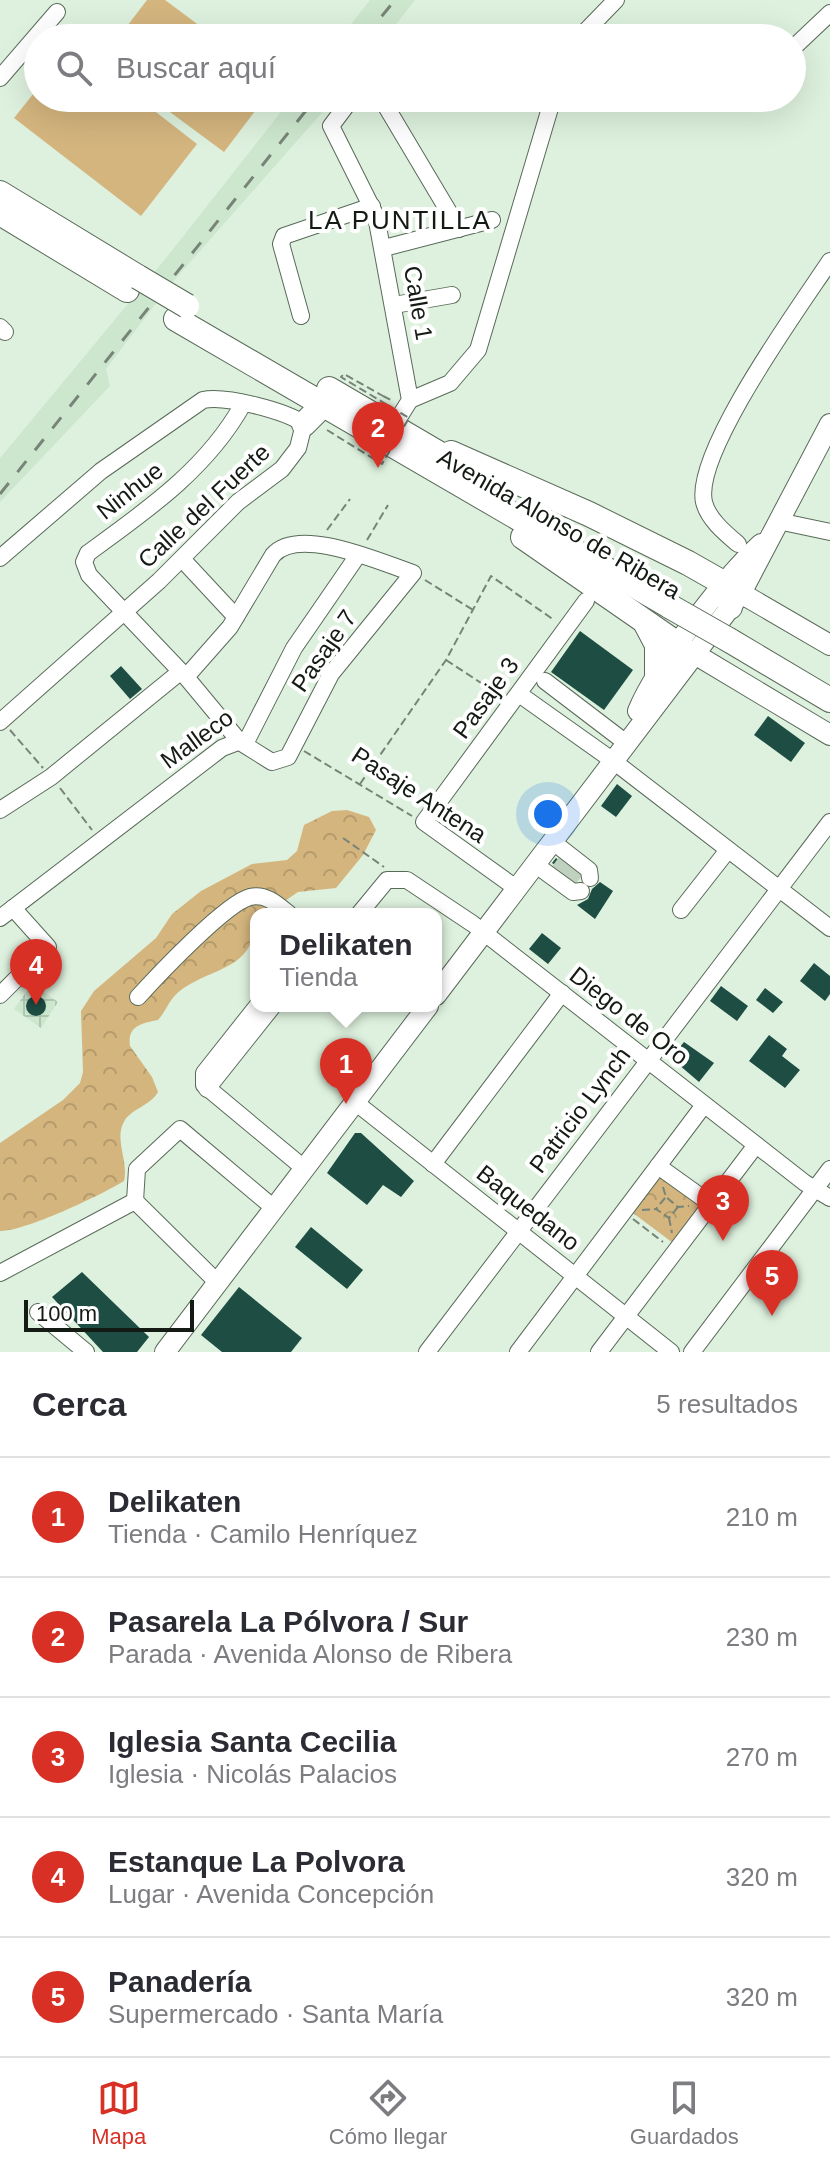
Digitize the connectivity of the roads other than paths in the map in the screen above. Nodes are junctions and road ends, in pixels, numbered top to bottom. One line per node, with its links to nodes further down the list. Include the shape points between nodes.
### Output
1 (616, 0): 5 (street)
2 (57, 12): 4 (street)
3 (830, 13): 6 (street)
4 (47, 24)
5 (593, 24)
6 (806, 36)
7 (24, 50): 8 (street)
8 (0, 78)
9 (342, 112): 13 (street, Calle 1, via 331,126)
10 (389, 112): 16 (street)
11 (549, 112): 24 (street, via 478,350 450,383)
12 (0, 193): 19 (highway, Avenida Alonso de Ribera)
13 (372, 206): 17 (street, Calle 1); 23 (street, via 284,236 281,244)
14 (0, 213): 19 (highway, Avenida Alonso de Ribera)
15 (492, 220): 16 (street)
16 (459, 229): 17 (street)
17 (384, 248): 21 (street, Calle 1)
18 (830, 261): 32 (street, via 735,405 707,482 705,504)
19 (132, 284): 22 (highway, Avenida Alonso de Ribera, bridge)
20 (452, 295): 21 (street)
21 (394, 305): 24 (street, Calle 1)
22 (182, 313): 26 (highway, Avenida Alonso de Ribera); 29 (highway, Avenida Alonso de Ribera)
23 (301, 316)
24 (410, 400): 29 (street)
25 (243, 404): 28 (street); 34 (street, via 209,399 101,471); 38 (street, Ninhue, via 187,476 86,556 86,571)
26 (323, 405): 28 (highway); 29 (highway, Avenida Alonso de Ribera)
27 (830, 424): 30 (main road)
28 (316, 427): 35 (street, Calle del Fuerte, via 286,464 238,502)
29 (402, 438): 37 (highway, via 589,514); 37 (highway, Avenida Alonso de Ribera, via 675,600); 40 (highway)
30 (772, 530): 31 (street); 37 (main road)
31 (830, 532)
32 (738, 544)
33 (358, 555): 39 (street, via 317,544 288,545 273,555); 52 (street, Malleco, via 294,648 251,733); 52 (street, Pasaje 7, via 413,573 331,674 282,762 272,762)
34 (0, 558)
35 (182, 559): 38 (street, Calle del Fuerte); 39 (street)
36 (586, 601): 48 (street, Pasaje 3)
37 (732, 610): 41 (main road); 42 (main road); 47 (highway, Avenida Alonso de Ribera); 49 (highway, Avenida Alonso de Ribera)
38 (122, 612): 44 (street); 50 (street, Calle del Fuerte)
39 (236, 617): 44 (street)
40 (645, 622): 41 (highway); 45 (highway)
41 (688, 643): 43 (main road); 45 (main road)
42 (830, 645)
43 (724, 672): 45 (main road); 51 (main road)
44 (183, 674): 52 (street); 55 (street)
45 (666, 677): 53 (main road)
46 (545, 681): 53 (street)
47 (830, 682)
48 (516, 699): 54 (street); 56 (street, Pasaje 3)
49 (830, 700)
50 (0, 722)
51 (830, 735)
52 (240, 742): 64 (street, Malleco, via 222,748)
53 (625, 742): 54 (main road)
54 (612, 760): 58 (street); 59 (main road, via 563,868)
55 (0, 810)
56 (424, 822): 59 (street, Pasaje Antena)
57 (830, 822): 60 (street, Patricio Lynch)
58 (728, 850): 60 (street); 63 (street)
59 (516, 888): 66 (main road)
60 (779, 888): 65 (street); 74 (street, Patricio Lynch)
61 (280, 908): 70 (street, via 264,897 237,903 210,922)
62 (364, 908): 66 (street, Diego de Oro, via 390,872)
63 (681, 910)
64 (6, 913): 69 (street, via 48,947)
65 (830, 928)
66 (484, 932): 67 (main road); 68 (street, Diego de Oro)
67 (442, 987)
68 (562, 993): 74 (street, Diego de Oro); 79 (street)
69 (0, 995)
70 (138, 997)
71 (252, 1012): 75 (street, via 204,1073)
72 (268, 1012): 75 (street)
73 (423, 1012): 76 (main road)
74 (647, 1061): 77 (street, Diego de Oro); 87 (street, Patricio Lynch)
75 (207, 1089): 81 (street)
76 (355, 1102): 79 (street, Baquedano); 81 (main road)
77 (704, 1105): 78 (street, Diego de Oro); 80 (street)
78 (756, 1145): 83 (street, Diego de Oro); 85 (street)
79 (433, 1164): 87 (street, Baquedano)
80 (658, 1166): 85 (street); 89 (street)
81 (305, 1169): 86 (main road)
82 (830, 1169): 83 (street)
83 (823, 1193): 99 (street)
84 (135, 1201): 86 (street, via 137,1169 180,1129); 88 (street); 90 (street)
85 (711, 1204): 92 (street)
86 (275, 1209): 90 (main road)
87 (518, 1231): 89 (street, Baquedano); 95 (street, Patricio Lynch)
88 (0, 1273)
89 (575, 1276): 92 (street, Baquedano); 96 (street)
90 (218, 1283): 94 (main road)
91 (38, 1312): 93 (street)
92 (626, 1317): 97 (street); 98 (street, Baquedano)
93 (86, 1352)
94 (165, 1352)
95 (427, 1352)
96 (518, 1352)
97 (599, 1352)
98 (671, 1352)
99 (692, 1352)

